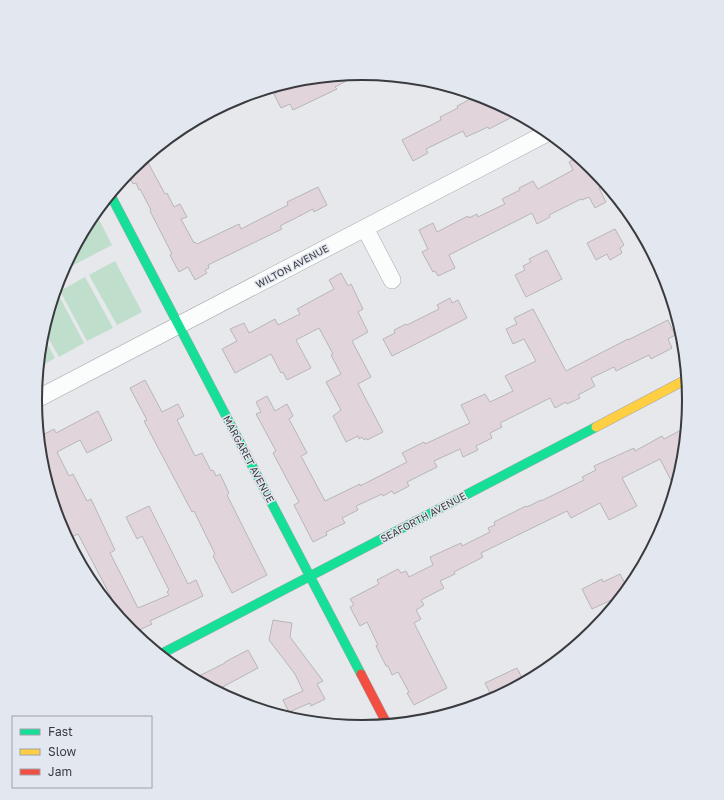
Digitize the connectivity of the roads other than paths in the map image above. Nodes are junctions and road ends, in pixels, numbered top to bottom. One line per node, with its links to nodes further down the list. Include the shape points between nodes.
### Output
1 (542, 136): 3 (street, WILTON AVENUE)
2 (113, 199): 5 (street, MARGARET AVENUE)
3 (365, 228): 4 (street); 5 (street, WILTON AVENUE)
4 (392, 280)
5 (178, 326): 7 (street, WILTON AVENUE); 8 (street, MARGARET AVENUE)
6 (681, 382): 8 (street, SEAFORTH AVENUE)
7 (42, 396)
8 (310, 576): 9 (street, SEAFORTH AVENUE); 10 (street, MARGARET AVENUE)
9 (165, 652)
10 (385, 719)

